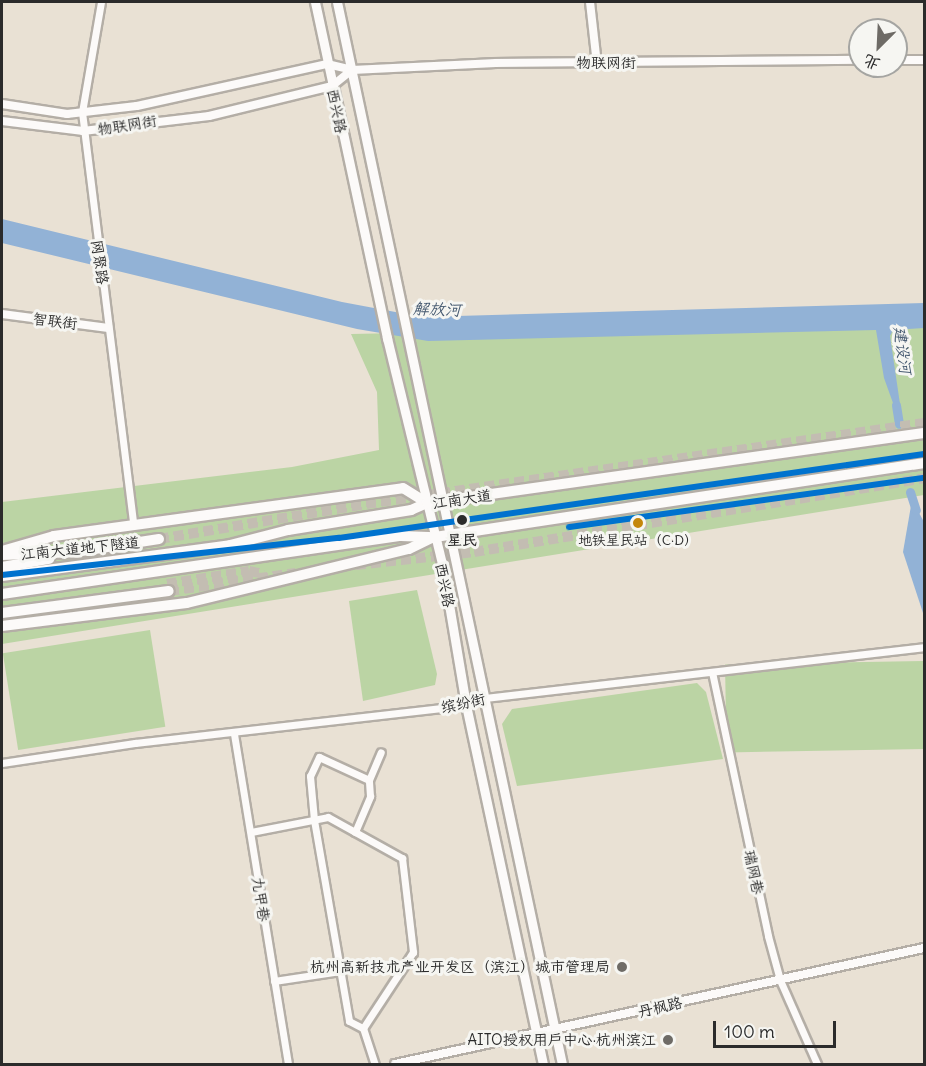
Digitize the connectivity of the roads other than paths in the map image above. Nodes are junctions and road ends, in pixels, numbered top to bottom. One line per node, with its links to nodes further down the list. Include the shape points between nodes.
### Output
1 (101, 2): 13 (street, 网聚路)
2 (315, 2): 8 (main road, 西兴路)
3 (337, 2): 10 (main road, 西兴路)
4 (590, 2): 9 (street)
5 (848, 60): 9 (street, 物联网街)
6 (908, 60): 7 (street)
7 (924, 60)
8 (327, 64): 10 (street, 物联网街); 11 (main road, 西兴路); 13 (street, 物联网街, via 137,106)
9 (597, 64): 10 (street, 物联网街, via 496,63)
10 (352, 70): 11 (street, 物联网街); 20 (main road, 西兴路)
11 (332, 86): 15 (street, 物联网街, via 209,116); 21 (main road, 西兴路)
12 (2, 104): 13 (street, 物联网街, via 24,110)
13 (82, 112): 15 (street, 网聚路)
14 (2, 121): 15 (street, 物联网街)
15 (83, 131): 17 (street, 网聚路)
16 (2, 314): 17 (street, 智联街)
17 (108, 328): 22 (street, 网聚路)
18 (924, 433): 20 (main road, 江南大道)
19 (924, 463): 23 (main road)
20 (443, 501): 21 (main road, 江南大道); 23 (main road, 西兴路)
21 (427, 503): 22 (main road, via 403,488); 24 (main road, 西兴路); 29 (main road, 江南大道, via 411,510 288,530 230,545)
22 (133, 524): 27 (main road, via 54,536)
23 (448, 535): 24 (main road); 36 (main road, 西兴路)
24 (435, 537): 30 (main road, via 402,536); 33 (main road, via 409,549 187,603); 37 (main road, 西兴路)
25 (159, 539): 26 (main road, 江南大道地下隧道)
26 (75, 552): 27 (main road, 江南大道地下隧道); 28 (main road)
27 (2, 554)
28 (2, 567)
29 (2, 576)
30 (2, 594)
31 (2, 605): 32 (main road, via 168,587)
32 (2, 613)
33 (2, 626)
34 (924, 646): 35 (street, 缤纷街)
35 (712, 672): 36 (street, 缤纷街); 47 (street, 瑞网巷)
36 (484, 698): 37 (street, 缤纷街); 50 (main road, 西兴路)
37 (466, 705): 38 (street, 缤纷街); 51 (main road, 西兴路)
38 (234, 734): 40 (street, 缤纷街, via 135,743); 43 (street, 九甲巷)
39 (381, 752): 41 (street)
40 (2, 763)
41 (369, 780): 42 (street, via 319,757 310,776); 44 (street, via 370,796)
42 (314, 820): 43 (street); 44 (street, via 328,817); 46 (street)
43 (250, 832): 48 (street, 九甲巷)
44 (355, 832): 49 (street, via 402,858 413,952)
45 (924, 948): 47 (street, 丹枫路)
46 (340, 971): 48 (street); 49 (street, via 349,1021)
47 (780, 980): 50 (street, 丹枫路); 57 (street, 瑞网巷)
48 (274, 981): 52 (street, 九甲巷)
49 (363, 1028): 53 (street)
50 (556, 1031): 51 (street, 丹枫路); 56 (main road, 西兴路)
51 (537, 1035): 54 (street, 丹枫路); 55 (main road, 西兴路)
52 (288, 1065)
53 (375, 1065)
54 (395, 1065)
55 (543, 1065)
56 (562, 1065)
57 (817, 1065)

